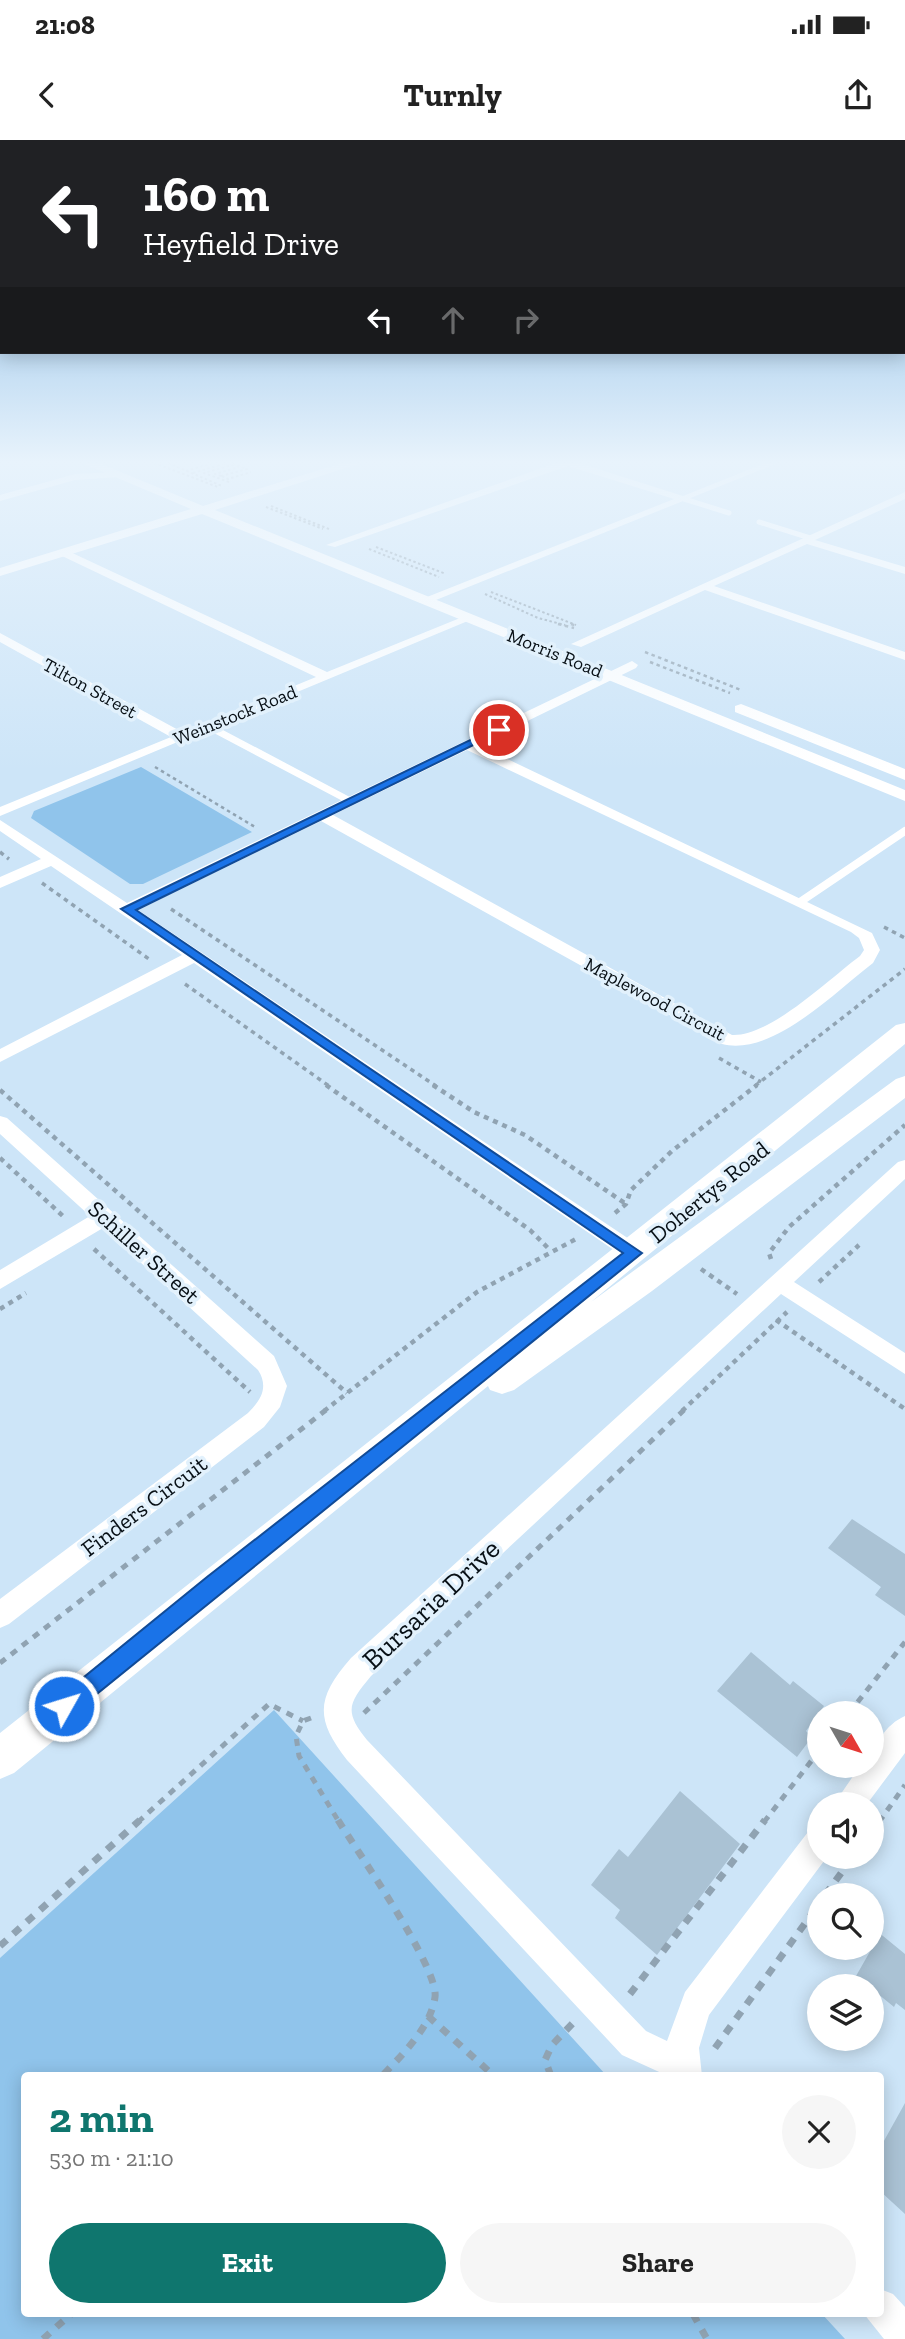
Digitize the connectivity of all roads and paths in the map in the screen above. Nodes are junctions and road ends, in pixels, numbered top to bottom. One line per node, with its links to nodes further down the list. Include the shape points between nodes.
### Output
1 (21, 566): 9 (street)
2 (91, 566): 22 (street)
3 (350, 566): 15 (street, Morris Road)
4 (387, 566): 10 (street, Morris Road)
5 (407, 566): 11 (path)
6 (415, 566): 11 (path)
7 (495, 566): 11 (street)
8 (749, 566): 13 (street)
9 (0, 572)
10 (401, 573)
11 (449, 582): 12 (street); 14 (street); 15 (street)
12 (425, 583)
13 (704, 586): 18 (street); 19 (street)
14 (475, 595): 18 (path); 18 (path)
15 (426, 601): 16 (street, Morris Road)
16 (470, 618): 21 (street, Morris Road); 22 (street, Weinstock Road)
17 (0, 637): 25 (street, Tilton Street)
18 (575, 637): 20 (street, Morris Road)
19 (905, 656)
20 (638, 668): 21 (street)
21 (611, 676): 26 (street); 29 (street, Morris Road)
22 (327, 677): 24 (street, Weinstock Road)
23 (731, 705): 28 (street)
24 (208, 726): 25 (street, Weinstock Road); 30 (lane)
25 (181, 737): 31 (street, Weinstock Road)
26 (468, 745): 30 (street); 41 (street, Maplewood Circuit)
27 (148, 762): 34 (path)
28 (905, 775)
29 (905, 796)
30 (350, 801): 32 (street)
31 (0, 812)
32 (322, 814): 41 (street, Maplewood Circuit, via 728,1040 744,1041 769,1033 867,959 872,950 857,929); 42 (street)
33 (0, 824): 37 (street)
34 (258, 830)
35 (905, 831): 41 (lane)
36 (0, 852): 38 (path)
37 (51, 860): 38 (street); 42 (street)
38 (26, 872): 39 (street); 45 (path)
39 (0, 883)
40 (180, 901): 56 (path, via 168,906 474,1112 525,1135)
41 (800, 902)
42 (127, 909): 43 (street)
43 (194, 956): 45 (street); 58 (street)
44 (905, 969): 49 (path)
45 (166, 971): 48 (street); 61 (path, via 530,1230)
46 (905, 1031): 63 (main road, Dohertys Road)
47 (710, 1053): 49 (path)
48 (0, 1056)
49 (761, 1082): 56 (path, via 672,1151 631,1190)
50 (905, 1085): 63 (main road, Dohertys Road)
51 (0, 1090): 71 (path)
52 (0, 1123): 57 (street, Schiller Street)
53 (905, 1125): 65 (path, via 789,1227 769,1253)
54 (0, 1158): 59 (path)
55 (905, 1167): 65 (street, Bursaria Drive)
56 (626, 1204): 58 (path)
57 (104, 1217): 59 (street); 70 (street, Schiller Street, via 266,1363)
58 (597, 1228): 61 (path); 63 (street)
59 (79, 1233): 64 (street); 72 (path, via 251,1393)
60 (865, 1239): 66 (path)
61 (551, 1251): 71 (path, via 477,1292)
62 (710, 1260): 67 (path, via 699,1268)
63 (647, 1261): 82 (main road, Dohertys Road, via 214,1584)
64 (0, 1281)
65 (780, 1283): 66 (street); 67 (street, Bursaria Drive)
66 (803, 1297): 68 (path); 69 (street)
67 (755, 1306): 68 (path); 78 (street, Bursaria Drive, via 361,1667 343,1688)
68 (778, 1321): 73 (path); 80 (path, via 361,1716)
69 (905, 1365)
70 (277, 1388): 74 (street, Finders Circuit, via 270,1406 256,1420)
71 (347, 1393): 76 (path)
72 (240, 1402)
73 (905, 1409)
74 (0, 1615)
75 (905, 1642): 77 (path)
76 (0, 1663)
77 (858, 1701)
78 (336, 1707): 79 (path); 93 (street, via 338,1728 357,1750 634,2043)
79 (303, 1721): 89 (path, via 269,1704); 91 (path, via 296,1736 299,1756 422,1957 436,1988)
80 (370, 1727)
81 (905, 1730): 85 (street)
82 (0, 1759)
83 (807, 1766): 90 (path)
84 (905, 1785): 86 (path)
85 (858, 1792)
86 (884, 1814)
87 (807, 1859): 93 (street, via 697,2004 684,2034)
88 (807, 1921): 92 (path)
89 (0, 1946)
90 (627, 1998)
91 (428, 2017): 94 (path); 95 (path)
92 (711, 2053)
93 (682, 2068)
94 (386, 2072)
95 (490, 2072)
96 (884, 2311): 99 (street)
97 (68, 2317): 100 (path)
98 (695, 2317): 101 (path)
99 (905, 2334)
100 (43, 2339)
101 (707, 2339)

